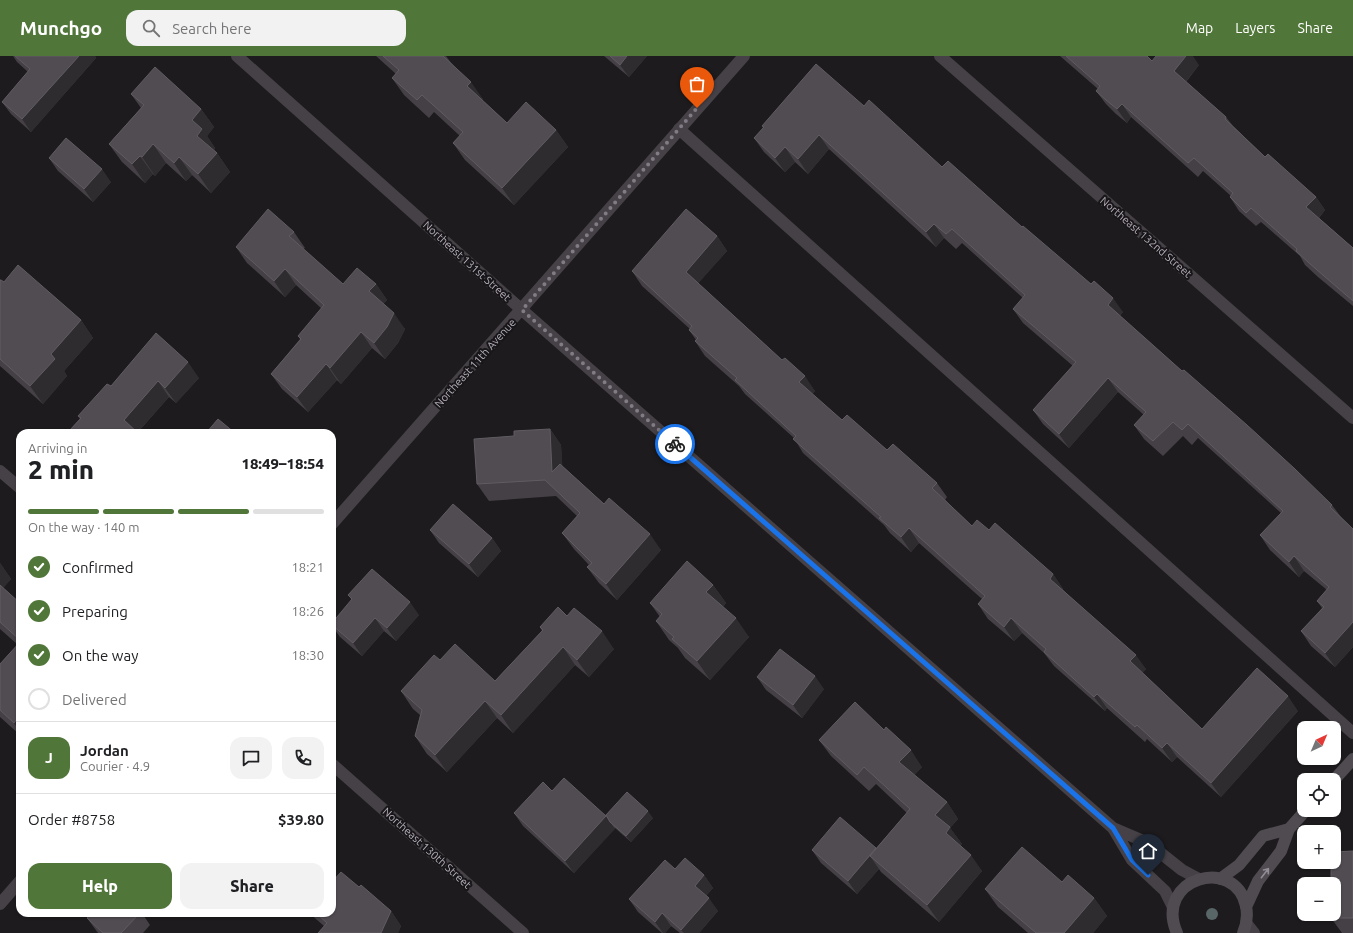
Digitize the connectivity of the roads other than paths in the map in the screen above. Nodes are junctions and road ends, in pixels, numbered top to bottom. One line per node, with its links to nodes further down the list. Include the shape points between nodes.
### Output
1 (237, 56): 5 (street, Northeast 131st Street)
2 (744, 56): 4 (street, Northeast 11th Avenue)
3 (940, 56): 6 (street, Northeast 132nd Street)
4 (679, 129): 5 (street, Northeast 11th Avenue); 10 (street)
5 (522, 310): 9 (street, Northeast 11th Avenue); 15 (street, Northeast 131st Street)
6 (1353, 418)
7 (0, 471): 8 (street)
8 (16, 485)
9 (336, 519)
10 (1353, 733)
11 (1353, 759): 13 (street)
12 (336, 768): 25 (street, Northeast 130th Street)
13 (1340, 773)
14 (1300, 817): 16 (street)
15 (1113, 828): 17 (street, Northeast 131st Street, via 1148,842 1182,870); 21 (street, Northeast 131st Street, via 1132,860 1165,891)
16 (1289, 829): 18 (street, via 1263,836 1239,865); 22 (street, one-way to 16, via 1258,881 1281,851)
17 (1199, 879): 18 (street); 21 (street, via 1181,890)
18 (1220, 879): 22 (street, via 1238,890)
19 (16, 886): 20 (street)
20 (0, 904)
21 (1173, 907): 24 (street)
22 (1246, 907): 23 (street)
23 (1244, 928): 26 (street)
24 (1174, 931)
25 (523, 933)
26 (1254, 933)

